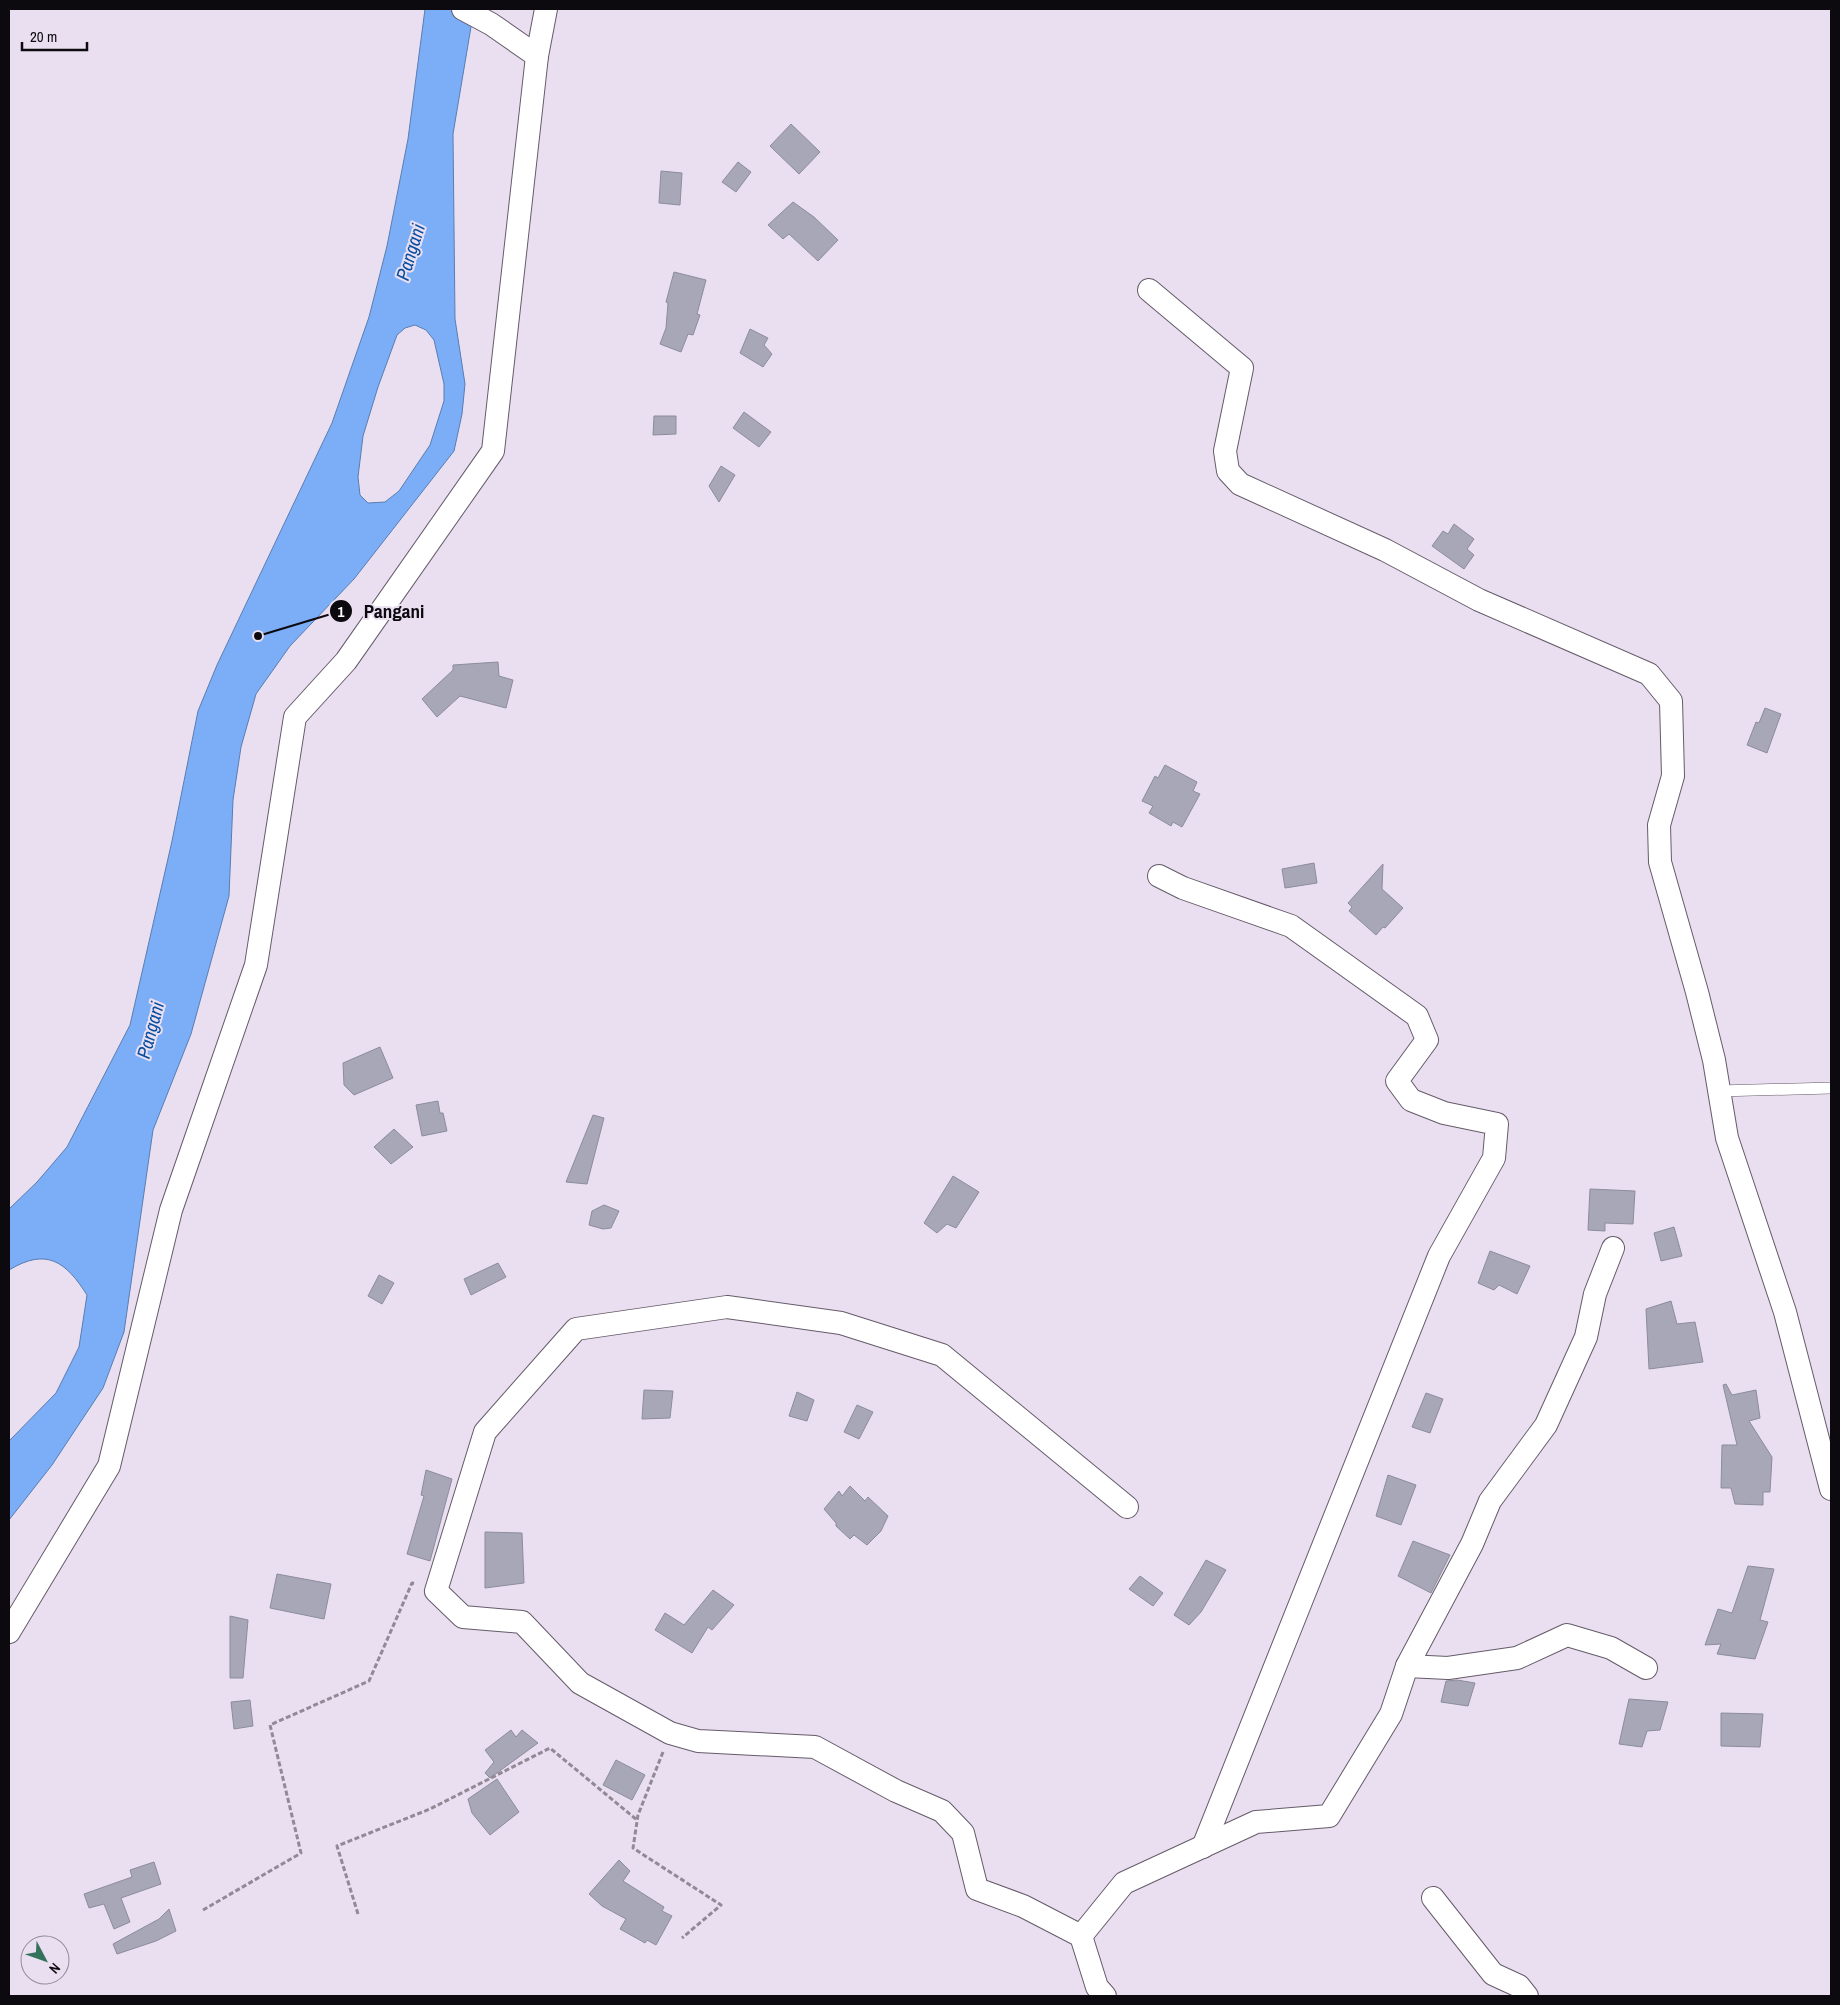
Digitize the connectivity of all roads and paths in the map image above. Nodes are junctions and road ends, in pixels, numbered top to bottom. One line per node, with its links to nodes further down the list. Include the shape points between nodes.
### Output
1 (463, 9): 3 (street)
2 (546, 9): 3 (street)
3 (538, 56): 12 (street, via 493,451 346,661 296,717 256,965 171,1210 108,1466)
4 (1149, 290): 7 (street, via 1242,368 1225,451 1228,471 1240,484 1384,550 1479,600 1649,674 1671,701 1673,776 1659,825 1660,862 1697,992)
5 (1159, 876): 17 (street, via 1183,888 1291,926 1417,1016 1427,1040 1397,1081 1411,1100 1444,1113 1497,1124 1494,1158 1439,1256)
6 (1831, 1088): 7 (lane)
7 (1719, 1091): 9 (street, via 1728,1138 1785,1312)
8 (1613, 1248): 13 (street, via 1595,1294 1586,1337 1546,1425 1490,1501 1472,1544)
9 (1831, 1489)
10 (1127, 1507): 11 (street, via 942,1355 840,1323 727,1308 576,1329 485,1432)
11 (436, 1591): 15 (street, via 463,1617 522,1622 580,1683); 19 (path, via 412,1583 369,1681 270,1725 302,1853)
12 (9, 1632)
13 (1407, 1666): 14 (street, via 1448,1668 1517,1658 1567,1635 1611,1648); 17 (street, via 1391,1714 1329,1816 1256,1822)
14 (1646, 1668)
15 (670, 1733): 16 (path); 21 (street, via 698,1741 815,1748 896,1791 942,1811 963,1833 977,1889 1023,1906)
16 (637, 1820): 20 (path, via 550,1748 430,1809 337,1846); 22 (path, via 633,1848 721,1904)
17 (1203, 1848): 21 (street, via 1124,1883)
18 (1433, 1898): 24 (street, via 1493,1974 1519,1986)
19 (203, 1910)
20 (358, 1914)
21 (1081, 1936): 23 (street, via 1097,1987)
22 (682, 1938)
23 (1105, 1996)
24 (1527, 1996)

